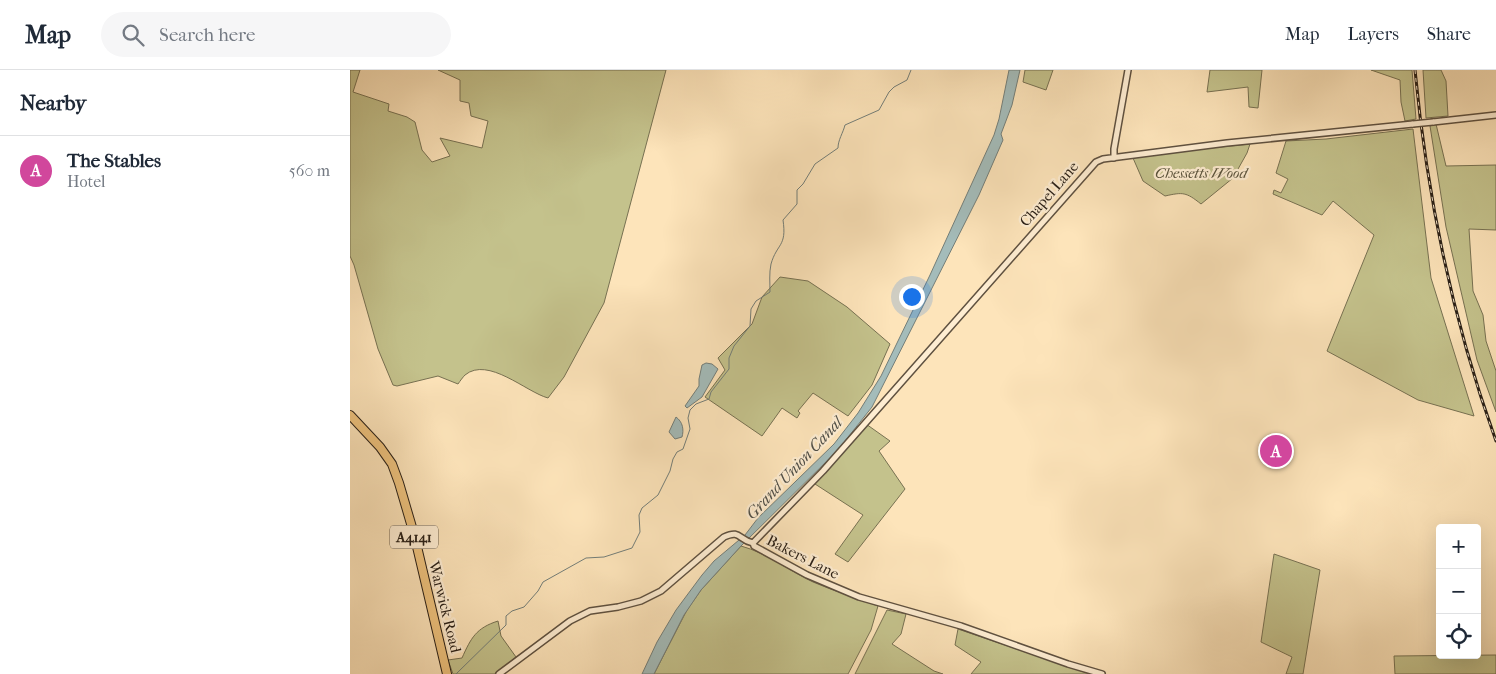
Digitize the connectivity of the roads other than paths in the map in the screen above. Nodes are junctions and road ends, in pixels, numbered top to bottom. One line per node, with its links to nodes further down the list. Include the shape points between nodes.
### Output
1 (1128, 70): 3 (street)
2 (1496, 115): 3 (street, Chapel Lane, bridge)
3 (1114, 158): 5 (street, Chapel Lane, via 1092,164 822,472)
4 (350, 415): 6 (main road, Warwick Road / A4141, via 392,464 414,534)
5 (750, 542): 7 (street, Bakers Lane, via 735,533 724,537 661,591 641,601 590,611 570,621); 8 (street, Bakers Lane, via 807,575 854,595 961,626)
6 (447, 674)
7 (500, 674)
8 (1102, 674)

